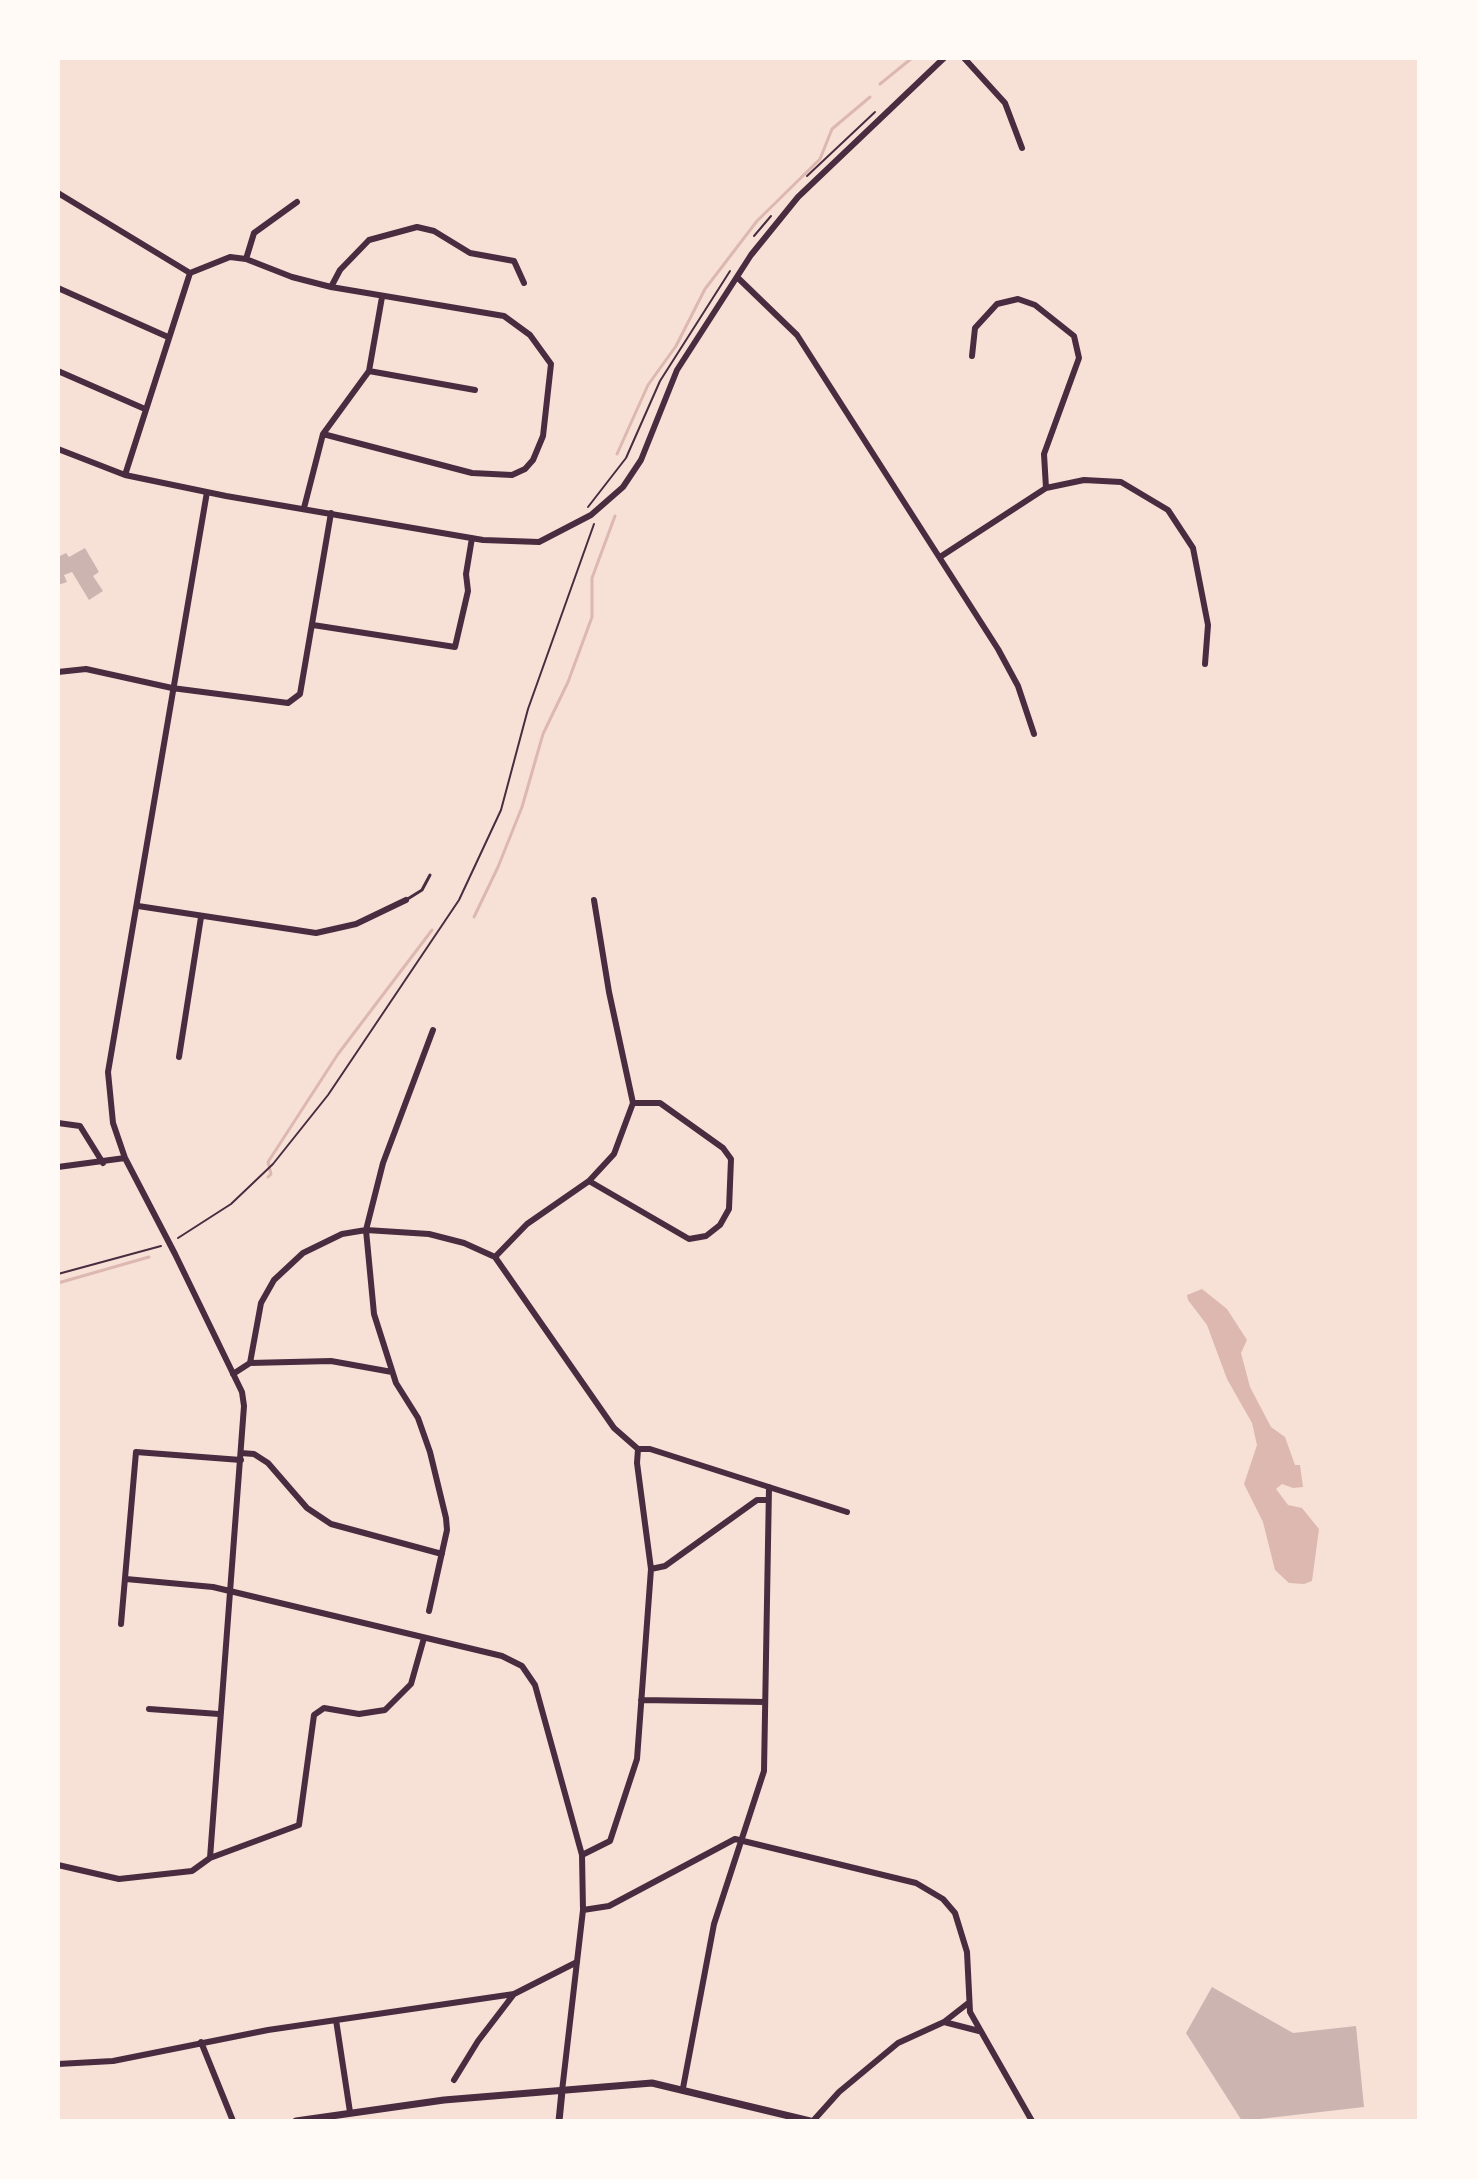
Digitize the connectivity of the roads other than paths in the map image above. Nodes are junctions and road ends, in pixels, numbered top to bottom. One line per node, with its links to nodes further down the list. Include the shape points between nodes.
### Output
1 (944, 58): 8 (street, via 798,197)
2 (964, 58): 3 (street, via 1005,103)
3 (1022, 148)
4 (58, 193): 7 (street)
5 (297, 202): 6 (street, via 254,233)
6 (246, 259): 7 (street, via 230,257); 10 (street)
7 (190, 273): 13 (street)
8 (737, 277): 26 (street, via 677,370 641,460 614,497 539,542); 27 (street, via 797,335)
9 (524, 283): 10 (street, via 514,261 470,253 417,227 369,240)
10 (331, 287): 12 (street)
11 (58, 288): 13 (street)
12 (382, 297): 16 (street); 19 (street, via 504,316 530,335 551,364 543,436 533,460 512,475 493,476)
13 (168, 337): 18 (street)
14 (972, 356): 22 (street, via 975,328 997,304 1018,299 1035,305 1074,336 1079,358 1044,454)
15 (58, 371): 18 (street)
16 (369, 371): 17 (street); 19 (street)
17 (475, 390)
18 (145, 409): 21 (street)
19 (323, 434): 24 (street)
20 (58, 449): 21 (street)
21 (125, 475): 23 (street)
22 (1046, 488): 27 (street); 29 (street, via 1084,480 1121,482 1168,510 1193,548 1202,581 1208,625)
23 (207, 492): 24 (street); 31 (street)
24 (304, 508): 25 (street)
25 (331, 513): 26 (street); 28 (street)
26 (472, 538): 28 (street, via 468,591 455,647)
27 (940, 557): 32 (street, via 1007,667)
28 (313, 625): 31 (street, via 300,694 288,703)
29 (1205, 664)
30 (58, 672): 31 (street, via 86,669)
31 (172, 688): 36 (street)
32 (1034, 734)
33 (430, 875): 34 (lane, via 422,890)
34 (406, 900): 37 (street, via 356,924 316,933)
35 (594, 900): 40 (street)
36 (138, 906): 37 (street); 42 (street, via 108,1072 113,1123)
37 (201, 917): 39 (street)
38 (433, 1030): 46 (street, via 383,1163)
39 (179, 1057)
40 (633, 1103): 45 (street, via 614,1154); 45 (street, via 660,1103 731,1159 729,1209 720,1225 706,1236 689,1239)
41 (58, 1123): 43 (street, via 80,1126)
42 (125, 1158): 43 (street); 50 (street)
43 (103, 1163): 44 (street)
44 (58, 1167)
45 (589, 1181): 47 (street, via 527,1224)
46 (366, 1230): 47 (street, via 429,1234); 48 (street, via 342,1234 303,1253 274,1280 261,1303); 49 (street, via 374,1314)
47 (495, 1257): 51 (street, via 614,1428)
48 (250, 1363): 49 (street, via 331,1361); 50 (street)
49 (392, 1372): 56 (street, via 430,1452 446,1518)
50 (233, 1374): 52 (street, via 244,1406)
51 (638, 1449): 53 (street); 57 (street)
52 (241, 1456): 56 (street, via 254,1454 268,1463 307,1508 331,1524); 58 (street, via 136,1452); 59 (street)
53 (769, 1487): 54 (street); 55 (street)
54 (768, 1500): 57 (street, via 757,1500 665,1566); 64 (street)
55 (847, 1512)
56 (442, 1554): 60 (street)
57 (651, 1569): 63 (street)
58 (126, 1579): 59 (street); 61 (street)
59 (231, 1592): 62 (street); 66 (street)
60 (429, 1611)
61 (121, 1624)
62 (424, 1638): 68 (street, via 502,1656 522,1666 535,1685); 69 (street, via 411,1684 385,1710 359,1714 324,1708 314,1715 299,1825)
63 (641, 1700): 64 (street); 68 (street, via 637,1759 610,1841)
64 (765, 1702): 67 (street, via 764,1771)
65 (149, 1709): 66 (street)
66 (219, 1714): 69 (street)
67 (742, 1839): 71 (street, via 609,1906); 74 (street, via 894,1875 943,1899 962,1931 967,1952); 81 (street, via 714,1924)
68 (582, 1855): 71 (street)
69 (210, 1858): 70 (street, via 192,1871 119,1879)
70 (58, 1865)
71 (583, 1910): 72 (street)
72 (577, 1962): 73 (street); 82 (street)
73 (514, 1994): 75 (street); 80 (street)
74 (967, 2004): 76 (street); 77 (street)
75 (336, 2020): 78 (street); 83 (street)
76 (944, 2022): 77 (street); 87 (street, via 898,2043)
77 (979, 2031): 88 (street)
78 (201, 2042): 79 (street, via 113,2061); 84 (street)
79 (58, 2064)
80 (454, 2080)
81 (683, 2088): 82 (street, via 652,2083); 87 (street)
82 (562, 2091): 83 (street); 86 (street)
83 (350, 2112): 85 (street)
84 (233, 2121)
85 (296, 2121)
86 (559, 2121)
87 (811, 2121)
88 (1032, 2121)

